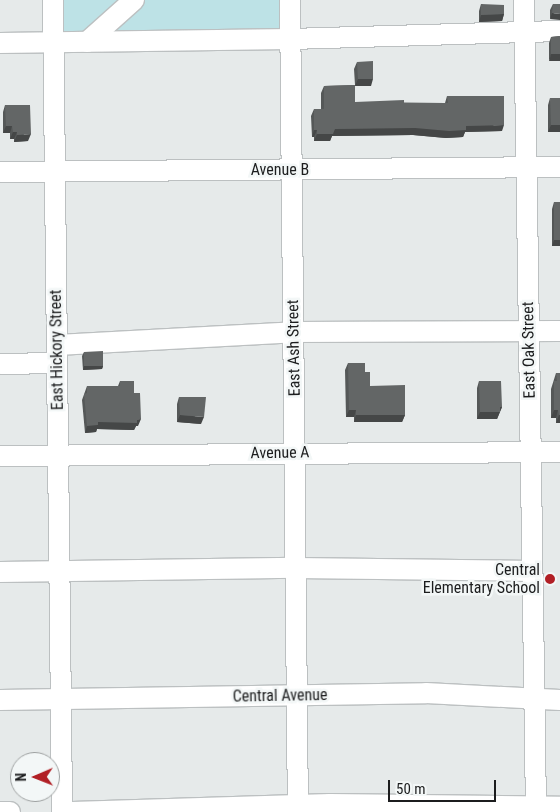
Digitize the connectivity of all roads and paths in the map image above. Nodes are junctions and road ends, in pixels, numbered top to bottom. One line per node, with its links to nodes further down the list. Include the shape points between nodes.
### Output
1 (53, 0): 9 (street, East Hickory Street)
2 (134, 0): 10 (street)
3 (290, 0): 7 (street, East Ash Street)
4 (524, 0): 5 (street, East Oak Street)
5 (525, 31): 6 (street); 7 (street); 12 (street, East Oak Street)
6 (560, 32)
7 (290, 39): 10 (street); 13 (street, East Ash Street)
8 (0, 42): 9 (street)
9 (54, 42): 10 (street); 14 (street, East Hickory Street)
10 (87, 42)
11 (560, 167): 12 (street, Avenue B)
12 (527, 168): 13 (street, Avenue B); 16 (street, East Oak Street)
13 (292, 170): 14 (street, Avenue B); 18 (street, East Ash Street)
14 (55, 171): 15 (street, Avenue B); 19 (street, East Hickory Street)
15 (0, 172)
16 (529, 331): 17 (street); 18 (street); 22 (street, East Oak Street)
17 (560, 331)
18 (294, 332): 19 (street); 21 (street, East Ash Street)
19 (57, 354): 20 (street); 25 (street, East Hickory Street)
20 (0, 364)
21 (295, 452): 22 (street, Avenue A); 25 (street, Avenue A); 26 (street, East Ash Street)
22 (531, 452): 23 (street, Avenue A); 29 (street, East Oak Street)
23 (560, 452)
24 (0, 456): 25 (street, Avenue A)
25 (59, 457): 28 (street, East Hickory Street)
26 (296, 568): 28 (street); 29 (street); 30 (street, East Ash Street)
27 (0, 572): 28 (street)
28 (60, 572): 31 (street, East Hickory Street)
29 (532, 572): 33 (street, East Oak Street)
30 (298, 696): 31 (street, Central Avenue); 33 (street, Central Avenue, via 426,693); 36 (street, East Ash Street)
31 (61, 699): 32 (street, Central Avenue); 40 (street, East Hickory Street)
32 (0, 700)
33 (534, 700): 34 (street, Central Avenue); 37 (street, East Oak Street)
34 (560, 700)
35 (560, 807): 37 (street)
36 (298, 809): 37 (street); 41 (street)
37 (536, 809)
38 (0, 812): 39 (street)
39 (10, 812)
40 (62, 812)
41 (72, 812)

